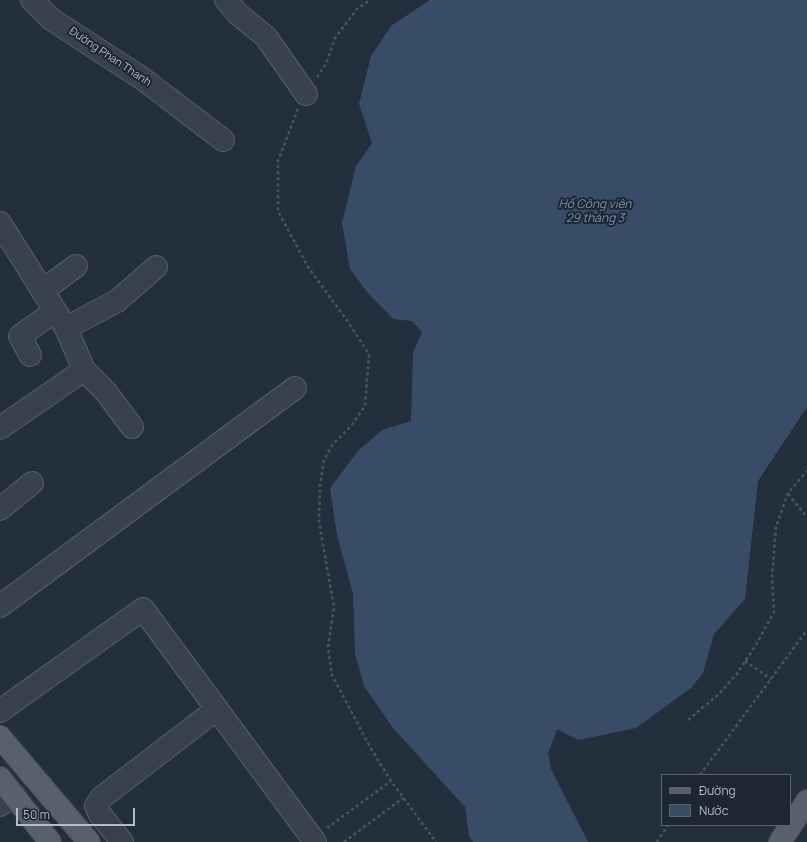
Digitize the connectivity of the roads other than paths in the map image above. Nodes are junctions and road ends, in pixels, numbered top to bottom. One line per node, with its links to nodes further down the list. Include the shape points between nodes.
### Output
1 (32, 0): 4 (lane, Đường Phan Thanh, via 51,19 97,47)
2 (226, 0): 3 (lane, via 238,14 266,37)
3 (306, 94)
4 (223, 140)
5 (0, 223): 8 (lane)
6 (76, 266): 8 (lane)
7 (156, 267): 9 (lane, via 117,301)
8 (42, 291): 9 (lane)
9 (60, 319): 10 (lane, via 20,336); 11 (lane)
10 (30, 355)
11 (84, 370): 13 (lane, via 106,392); 14 (lane)
12 (295, 388): 17 (lane)
13 (132, 427)
14 (0, 428)
15 (32, 483): 16 (lane)
16 (0, 509)
17 (0, 606)
18 (217, 709): 19 (lane, via 143,609); 26 (lane); 29 (lane, via 101,798 96,806)
19 (0, 711)
20 (0, 738): 28 (main road)
21 (0, 778): 22 (main road)
22 (7, 800): 27 (main road)
23 (807, 801): 24 (main road)
24 (791, 825)
25 (791, 826): 30 (main road)
26 (314, 840)
27 (50, 842)
28 (89, 842)
29 (122, 842)
30 (780, 842)

